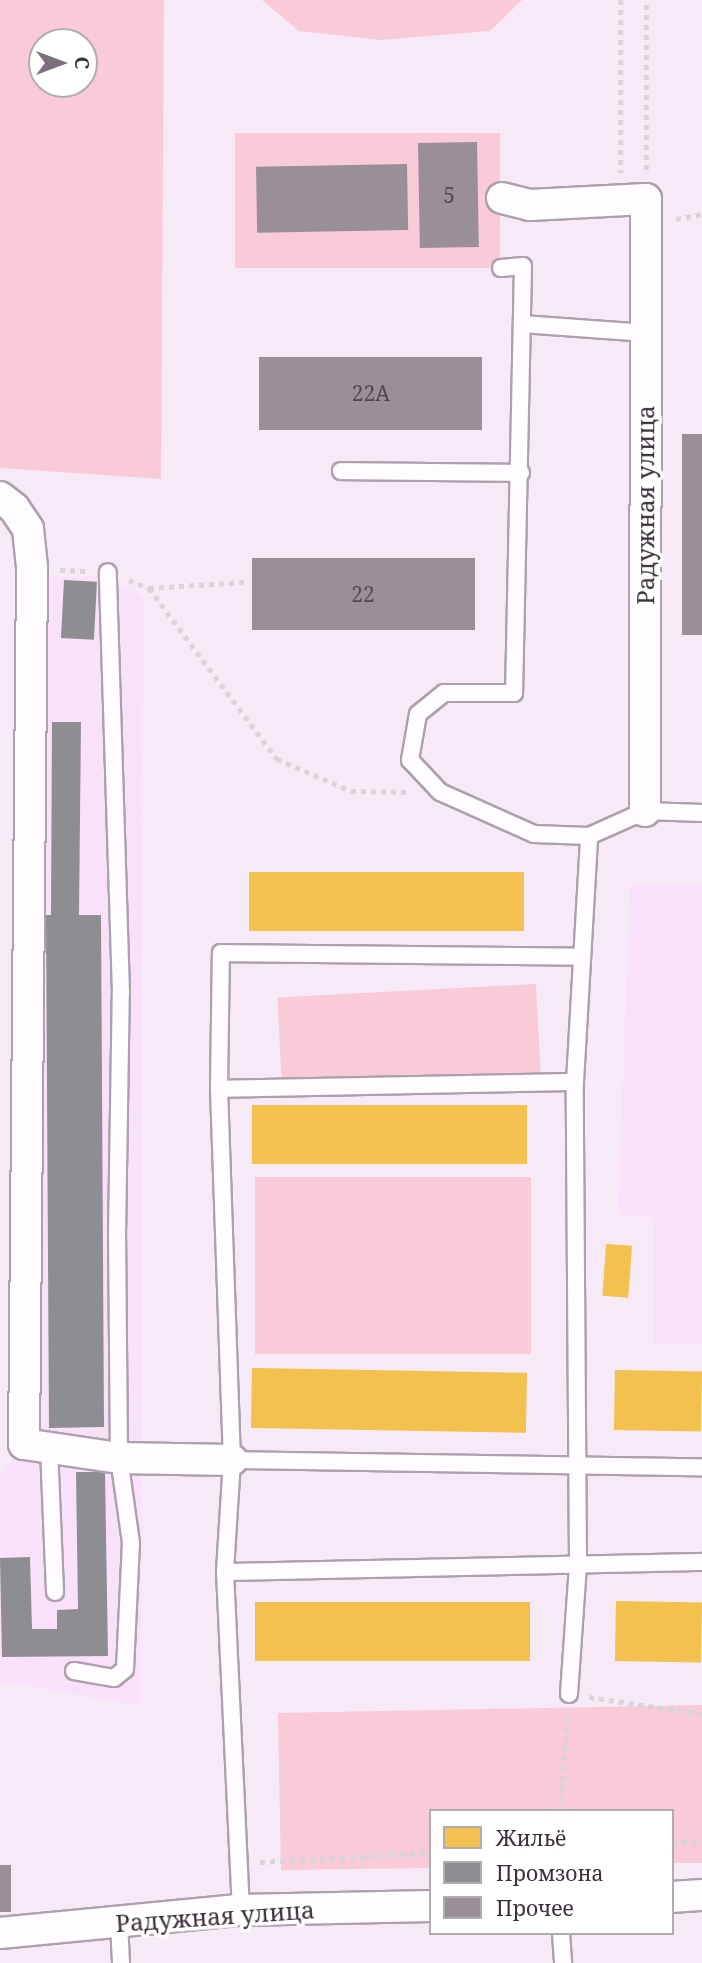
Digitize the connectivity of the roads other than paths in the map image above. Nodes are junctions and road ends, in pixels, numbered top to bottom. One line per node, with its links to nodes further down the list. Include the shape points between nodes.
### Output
1 (502, 198): 4 (street, Радужная улица, via 530,205 646,199)
2 (500, 268): 3 (lane, via 523,266)
3 (523, 324): 4 (lane); 6 (lane)
4 (646, 333): 9 (street, Радужная улица)
5 (341, 471): 6 (lane)
6 (521, 473): 11 (lane, via 514,693 444,693 418,714 410,760 440,792 534,834)
7 (0, 497): 15 (street, via 29,529 32,568 24,1444)
8 (108, 572): 16 (lane, via 121,993)
9 (645, 811): 10 (lane); 11 (lane)
10 (702, 813)
11 (589, 836): 12 (lane)
12 (580, 957): 13 (lane); 14 (lane, via 221,953)
13 (575, 1082): 14 (lane); 18 (lane)
14 (219, 1089): 17 (lane)
15 (49, 1448): 16 (street); 23 (lane)
16 (119, 1458): 17 (street); 24 (lane, via 131,1543 125,1669 114,1678)
17 (232, 1460): 18 (lane); 22 (lane)
18 (576, 1466): 19 (lane); 21 (lane)
19 (702, 1466)
20 (702, 1562): 21 (lane)
21 (578, 1564): 22 (lane); 25 (lane)
22 (225, 1572): 29 (lane)
23 (55, 1592)
24 (74, 1671)
25 (569, 1694)
26 (702, 1895): 27 (street)
27 (674, 1897)
28 (429, 1906): 29 (street, Радужная улица)
29 (241, 1910): 30 (street, Радужная улица)
30 (119, 1923): 31 (street, Радужная улица); 33 (lane)
31 (0, 1933)
32 (561, 1935): 34 (lane)
33 (121, 1963)
34 (563, 1963)

